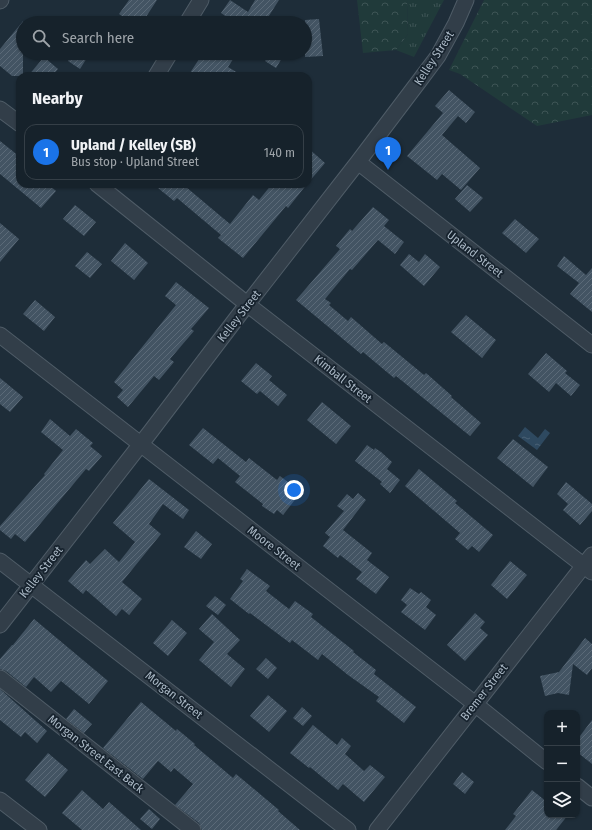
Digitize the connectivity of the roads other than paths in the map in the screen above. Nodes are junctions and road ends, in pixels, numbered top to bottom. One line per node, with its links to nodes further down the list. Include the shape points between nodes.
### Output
1 (201, 0): 3 (street)
2 (466, 0): 8 (street, Kelley Street, via 438,56)
3 (191, 16)
4 (166, 60): 5 (street)
5 (158, 72)
6 (0, 109): 7 (street)
7 (16, 121)
8 (358, 162): 10 (street, Kelley Street); 12 (street, Upland Street)
9 (102, 188): 10 (street, Kimball Street)
10 (247, 304): 13 (street, Kelley Street); 15 (street, Kimball Street)
11 (0, 335): 13 (street, Moore Street)
12 (592, 345)
13 (140, 444): 16 (street, Kelley Street); 19 (street, Moore Street)
14 (0, 561): 16 (street, Morgan Street)
15 (589, 564): 19 (street, Bremer Street)
16 (31, 584): 17 (street, Kelley Street); 26 (street, Morgan Street)
17 (0, 624)
18 (0, 678): 25 (street, Morgan Street East Back)
19 (475, 704): 20 (street, Moore Street); 27 (street, Bremer Street)
20 (544, 760)
21 (580, 788): 22 (street)
22 (592, 798)
23 (0, 800): 24 (street)
24 (39, 830)
25 (193, 830)
26 (348, 830)
27 (377, 830)

